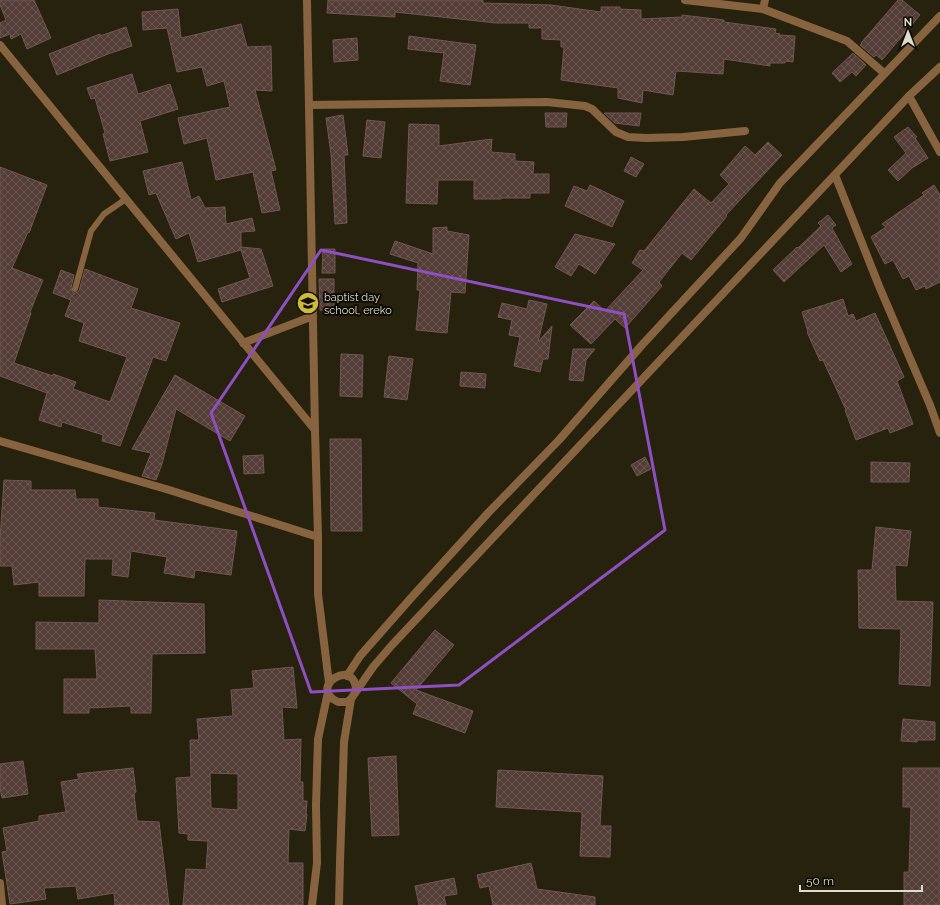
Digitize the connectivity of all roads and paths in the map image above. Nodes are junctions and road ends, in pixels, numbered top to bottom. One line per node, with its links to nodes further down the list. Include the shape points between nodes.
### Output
1 (307, 0): 11 (street)
2 (685, 0): 4 (street)
3 (765, 0): 4 (street)
4 (763, 9): 9 (street, via 847,41)
5 (940, 16): 9 (street)
6 (0, 45): 7 (street)
7 (4, 56): 15 (street)
8 (940, 67): 10 (street)
9 (884, 73): 23 (street, via 780,182 741,238 642,345 560,440 488,513 411,598 360,656)
10 (909, 96): 13 (street); 14 (street)
11 (309, 105): 12 (street, via 547,102 585,106 616,132 628,137 683,137); 17 (street)
12 (745, 131)
13 (940, 152)
14 (834, 175): 20 (street); 25 (street, via 392,645)
15 (126, 199): 16 (lane, via 104,214 91,231); 18 (street)
16 (75, 289)
17 (313, 316): 18 (street); 19 (street)
18 (243, 343): 19 (street)
19 (315, 430): 22 (street)
20 (940, 433)
21 (0, 440): 22 (street)
22 (318, 537): 24 (street, via 318,594)
23 (347, 676): 24 (street, via 340,675); 25 (street, via 354,682)
24 (329, 683): 26 (street)
25 (356, 691): 27 (street)
26 (328, 692): 27 (street, via 333,700 338,702 347,702); 30 (street, via 318,739 317,863)
27 (351, 699): 31 (street, via 344,742)
28 (0, 883): 29 (street)
29 (2, 905)
30 (312, 905)
31 (339, 905)

